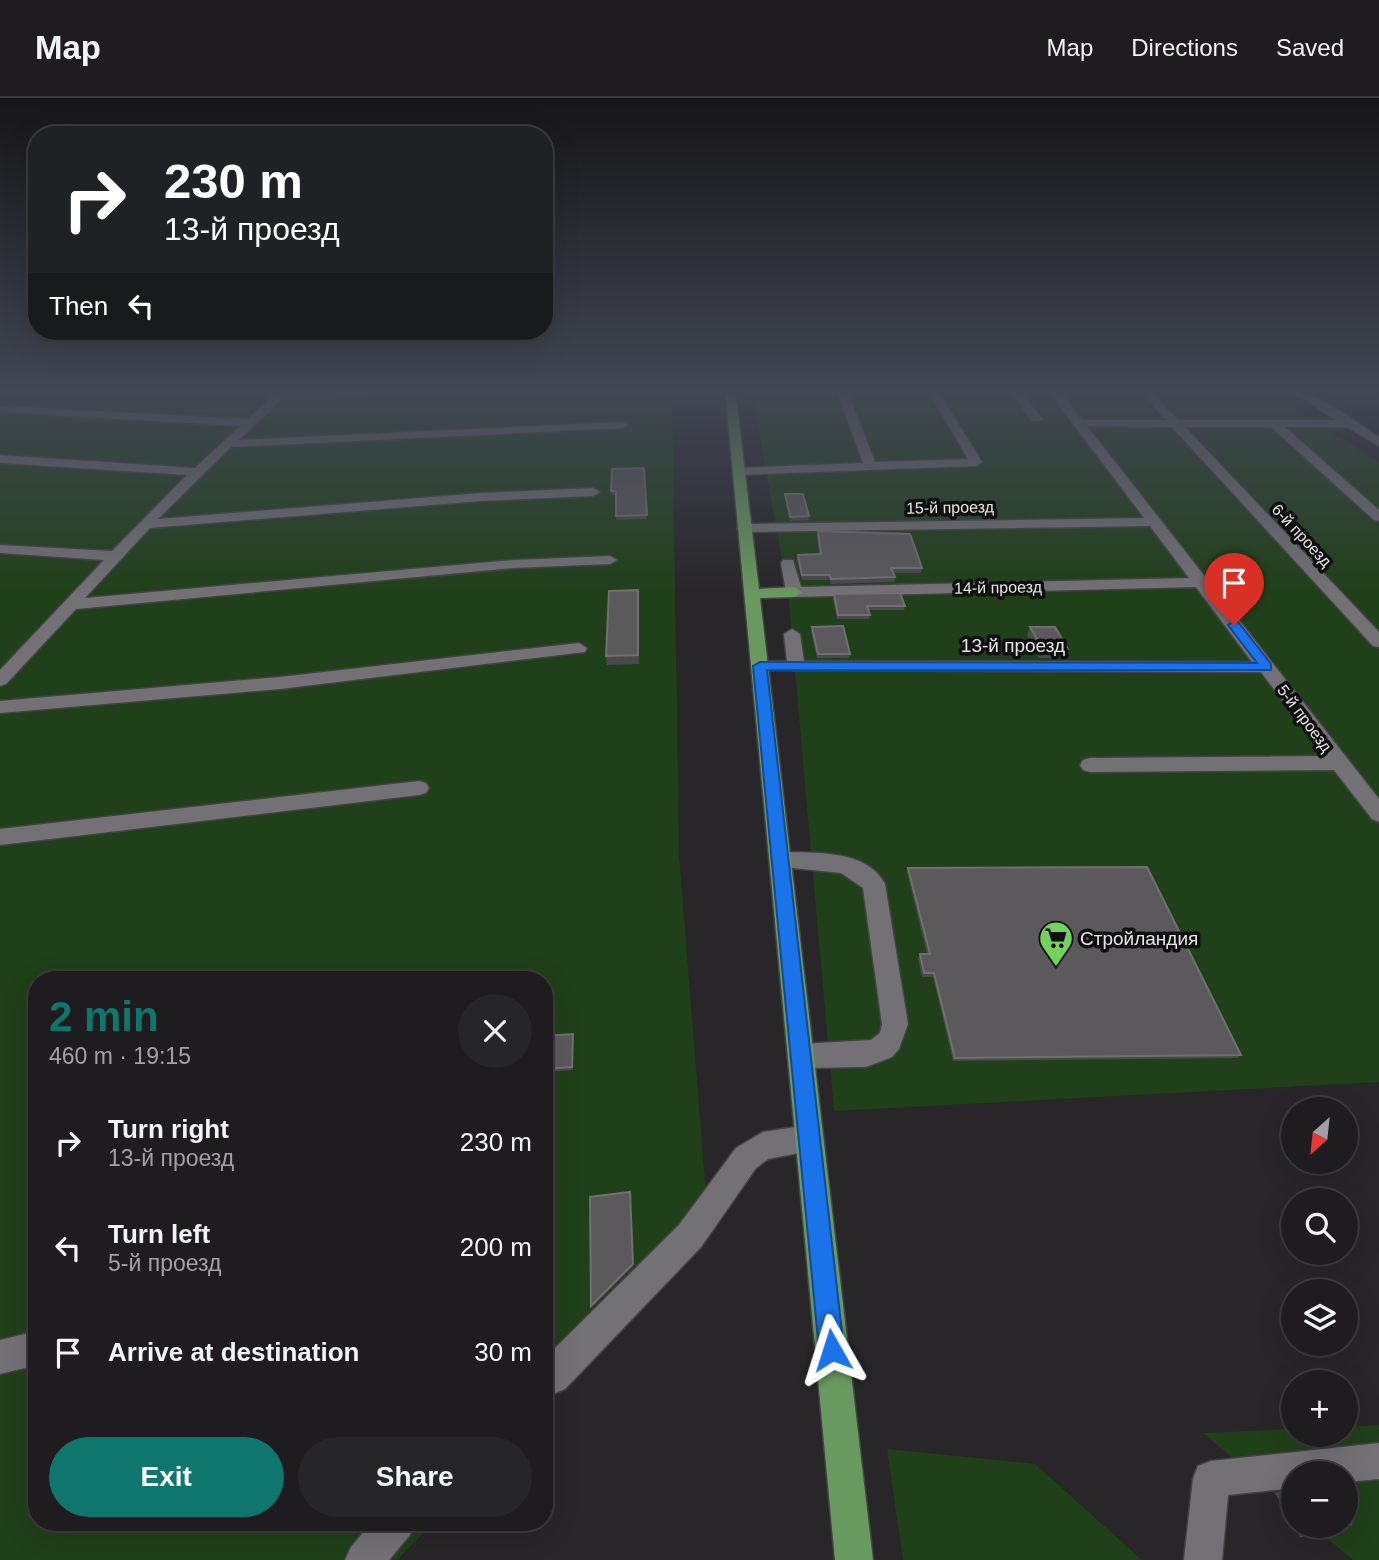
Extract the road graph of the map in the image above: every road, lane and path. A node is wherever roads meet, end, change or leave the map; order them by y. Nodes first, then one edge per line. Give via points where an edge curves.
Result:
1 (212, 457) edge
2 (737, 457) edge
3 (867, 457) edge
4 (973, 457) edge
5 (1106, 457) edge
6 (1207, 457) edge
7 (1312, 457) edge
8 (0, 458) edge
9 (870, 466) junction
10 (197, 472) junction
11 (738, 472) junction
12 (593, 492) dead end
13 (1379, 517) edge
14 (1156, 522) junction
15 (146, 524) junction
16 (744, 528) junction
17 (0, 549) edge
18 (117, 556) junction
19 (610, 560) dead end
20 (788, 563) dead end
21 (1202, 582) junction
22 (801, 591) junction
23 (751, 594) junction
24 (74, 604) junction
25 (812, 611) dead end
26 (792, 634) dead end
27 (1379, 642) edge
28 (579, 648) dead end
29 (0, 656) edge
30 (22, 658) junction
31 (760, 666) junction
32 (796, 666) junction
33 (1266, 667) junction
34 (0, 680) edge
35 (0, 706) edge
36 (1340, 763) junction
37 (1090, 765) dead end
38 (419, 788) dead end
39 (1379, 814) edge
40 (0, 837) edge
41 (781, 860) junction
42 (801, 1056) junction
43 (809, 1139) junction
44 (28, 1350) edge
45 (0, 1357) edge
46 (553, 1377) edge
47 (1379, 1461) edge
48 (389, 1531) edge
49 (364, 1560) edge
50 (854, 1560) edge
51 (1203, 1560) edge

1 - 10 street
2 - 11 main road
3 - 9 street
4 - 9 street via 976,462
5 - 14 street, 5-й проезд
6 - 27 street, 6-й проезд
7 - 13 street
8 - 10 street
9 - 11 street
10 - 15 street
11 - 16 main road
12 - 15 street via 466,496
14 - 16 street, 15-й проезд
14 - 21 street, 5-й проезд
15 - 18 street
16 - 23 main road
17 - 18 street
18 - 24 street
19 - 24 street via 514,564
20 - 22 street
21 - 22 street, 14-й проезд
21 - 33 street, 5-й проезд
22 - 23 main road
22 - 25 street
23 - 31 main road
24 - 30 street
26 - 32 street
28 - 35 street via 266,684
29 - 30 street
30 - 34 street
31 - 32 street, 13-й проезд
31 - 41 main road
32 - 33 street, 13-й проезд
33 - 36 street, 5-й проезд
36 - 37 street
36 - 39 street, 5-й проезд
38 - 40 street
41 - 42 main road
41 - 42 street via 841,863 874,884 895,1024 884,1048 871,1054
42 - 43 main road
43 - 46 street via 764,1146 746,1158 690,1236
43 - 50 main road
44 - 45 street
47 - 51 street via 1211,1479
48 - 49 street

